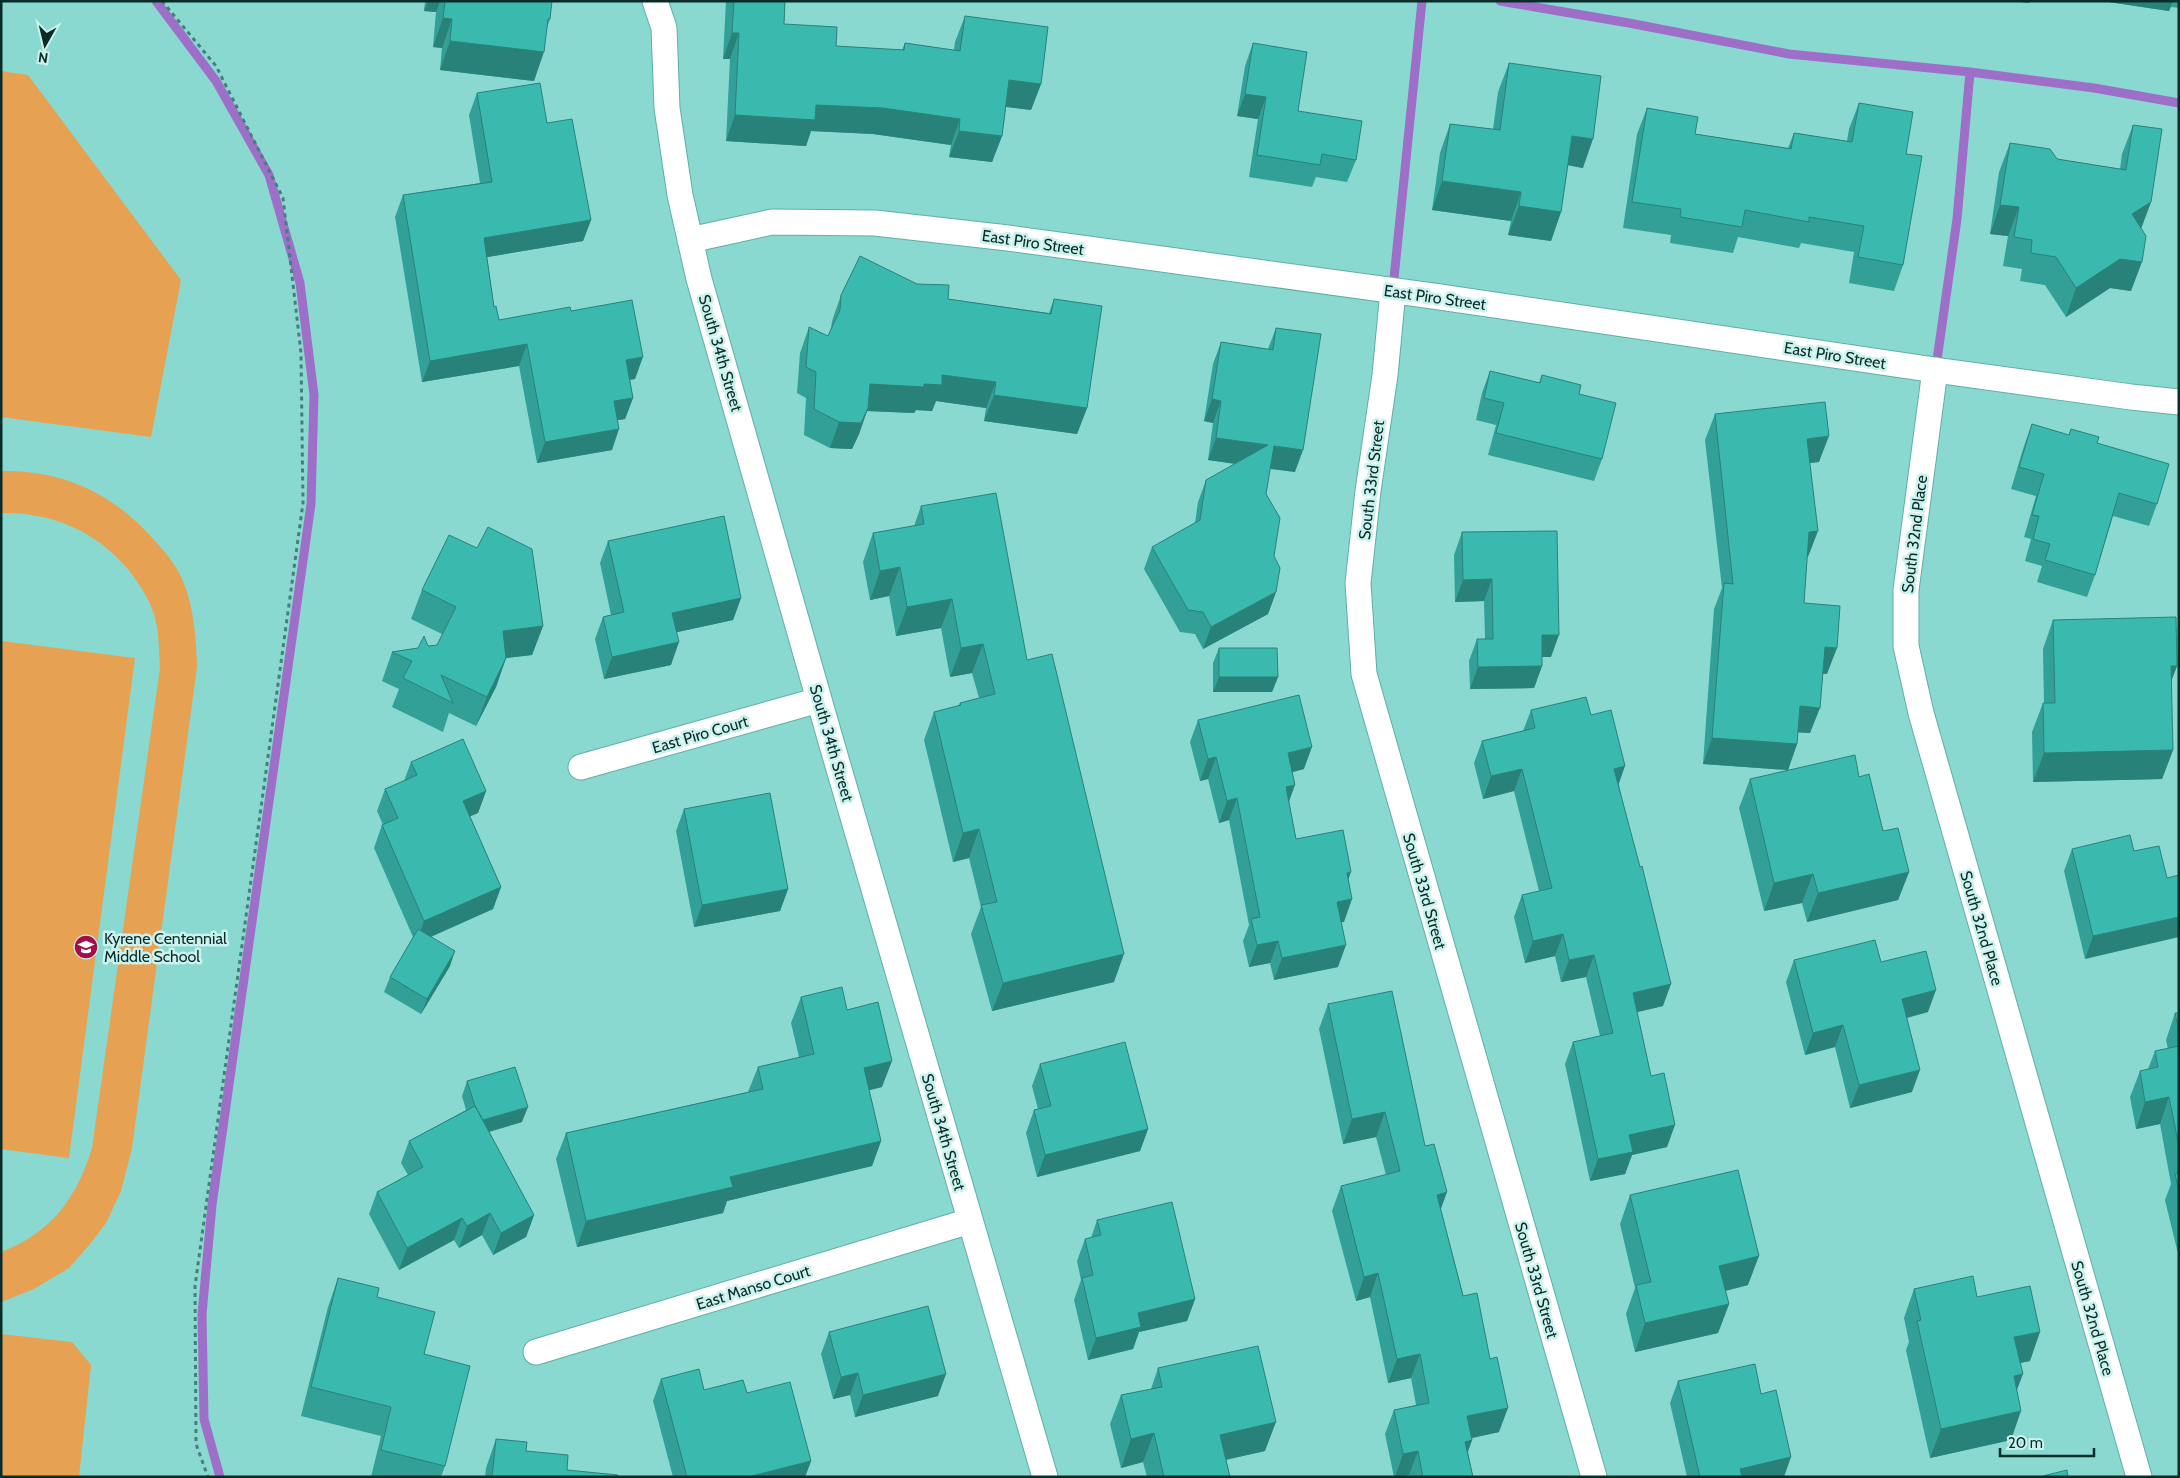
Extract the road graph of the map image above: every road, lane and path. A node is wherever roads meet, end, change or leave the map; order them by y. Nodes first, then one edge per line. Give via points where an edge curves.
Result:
1 (162, 1) edge
2 (654, 1) edge
3 (690, 240) junction
4 (1393, 291) junction
5 (1935, 370) junction
6 (2179, 402) edge
7 (819, 700) junction
8 (581, 767) dead end
9 (970, 1221) junction
10 (536, 1352) dead end
11 (208, 1477) edge
12 (1045, 1477) edge
13 (1594, 1477) edge
14 (2139, 1477) edge

1 - 11 path via 216,66 283,198 302,353 303,503 194,1286 196,1444
2 - 3 street, South 34th Street via 664,28 667,108
3 - 4 street, East Piro Street via 772,222 875,223
3 - 7 street, South 34th Street
4 - 5 street, East Piro Street
4 - 13 street, South 33rd Street via 1358,584 1364,674
5 - 6 street, East Piro Street
5 - 14 street, South 32nd Place via 1906,590 1906,646 1921,714
7 - 8 street, East Piro Court
7 - 9 street, South 34th Street
9 - 10 street, East Manso Court
9 - 12 street, South 34th Street

